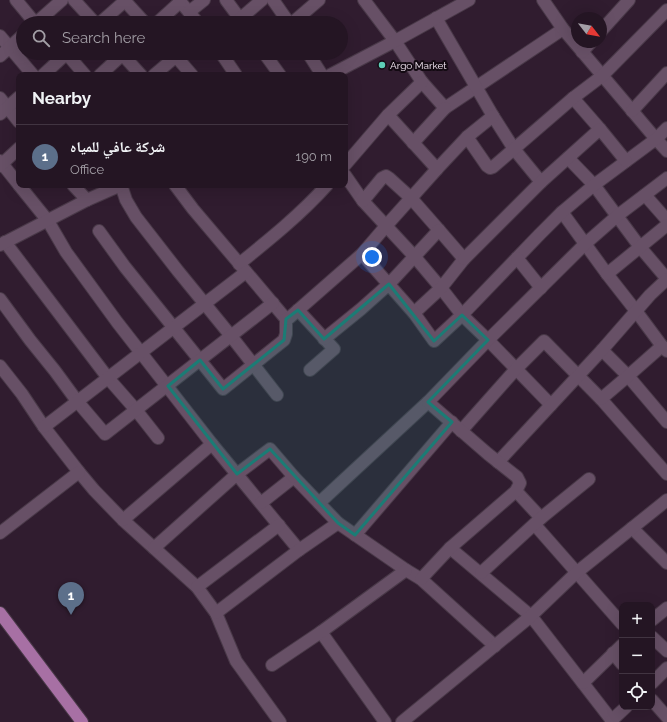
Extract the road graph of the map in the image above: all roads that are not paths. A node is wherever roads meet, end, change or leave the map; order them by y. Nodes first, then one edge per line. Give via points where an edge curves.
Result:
1 (16, 0) edge
2 (62, 0) edge
3 (74, 0) edge
4 (125, 0) edge
5 (204, 0) edge
6 (226, 0) edge
7 (262, 0) edge
8 (273, 0) edge
9 (319, 0) edge
10 (364, 0) edge
11 (469, 0) edge
12 (543, 0) edge
13 (629, 0) edge
14 (180, 1) edge
15 (453, 4) edge
16 (667, 10) edge
17 (189, 12) junction
18 (30, 16) edge
19 (44, 16) edge
20 (89, 16) edge
21 (108, 16) edge
22 (139, 16) edge
23 (164, 16) edge
24 (192, 16) edge
25 (235, 16) edge
26 (245, 16) edge
27 (286, 16) edge
28 (300, 16) edge
29 (436, 18) junction
30 (607, 24) edge
31 (563, 28) junction
32 (0, 36) edge
33 (16, 41) edge
34 (395, 41) junction
35 (10, 46) junction
36 (586, 48) edge
37 (582, 52) junction
38 (16, 54) edge
39 (0, 56) edge
40 (21, 60) edge
41 (59, 60) edge
42 (72, 60) edge
43 (116, 60) edge
44 (129, 60) edge
45 (170, 60) edge
46 (181, 60) edge
47 (226, 60) edge
48 (269, 60) edge
49 (312, 60) edge
50 (31, 72) edge
51 (46, 72) edge
52 (82, 72) edge
53 (103, 72) edge
54 (139, 72) edge
55 (157, 72) edge
56 (190, 72) edge
57 (234, 72) edge
58 (278, 72) edge
59 (320, 72) edge
60 (336, 72) edge
61 (667, 73) edge
62 (602, 76) junction
63 (422, 82) junction
64 (476, 87) junction
65 (573, 98) junction
66 (16, 99) edge
67 (2, 107) edge
68 (445, 108) junction
69 (632, 111) junction
70 (388, 115) junction
71 (493, 116) junction
72 (16, 119) edge
73 (667, 128) edge
74 (600, 129) junction
75 (467, 137) junction
76 (656, 139) junction
77 (413, 143) junction
78 (514, 149) junction
79 (16, 151) edge
80 (667, 151) edge
81 (568, 158) junction
82 (626, 161) junction
83 (348, 162) edge
84 (1, 164) edge
85 (437, 169) junction
86 (667, 178) edge
87 (348, 179) edge
88 (16, 182) edge
89 (541, 182) junction
90 (594, 185) junction
91 (21, 188) edge
92 (77, 188) edge
93 (114, 188) edge
94 (122, 188) edge
95 (177, 188) edge
96 (324, 188) edge
97 (645, 195) junction
98 (411, 198) junction
99 (87, 200) junction
100 (364, 200) junction
101 (562, 212) junction
102 (617, 216) junction
103 (667, 220) edge
104 (48, 221) junction
105 (386, 226) junction
106 (667, 226) edge
107 (439, 230) junction
108 (99, 231) dead end
109 (3, 244) edge
110 (584, 244) junction
111 (640, 248) junction
112 (362, 254) junction
113 (414, 256) junction
114 (516, 258) junction
115 (464, 259) junction
116 (243, 268) junction
117 (607, 274) junction
118 (667, 279) edge
119 (389, 284) junction
120 (441, 288) junction
121 (541, 288) junction
122 (0, 299) edge
123 (272, 303) junction
124 (204, 304) junction
125 (298, 310) junction
126 (636, 311) junction
127 (414, 313) junction
128 (462, 315) junction
129 (286, 319) junction
130 (174, 328) junction
131 (231, 336) junction
132 (324, 339) junction
133 (488, 340) junction
134 (664, 348) edge
135 (602, 350) junction
136 (141, 352) junction
137 (200, 360) junction
138 (253, 365) junction
139 (0, 366) edge
140 (516, 369) junction
141 (310, 370) dead end
142 (578, 376) junction
143 (628, 376) junction
144 (108, 378) junction
145 (168, 386) junction
146 (277, 395) dead end
147 (601, 399) junction
148 (77, 401) junction
149 (428, 402) junction
150 (551, 405) junction
151 (136, 410) junction
152 (452, 422) junction
153 (667, 422) edge
154 (44, 427) junction
155 (461, 431) junction
156 (158, 438) dead end
157 (212, 444) junction
158 (498, 462) junction
159 (79, 472) junction
160 (237, 474) junction
161 (667, 474) edge
162 (294, 477) junction
163 (589, 479) dead end
164 (516, 491) junction
165 (261, 503) junction
166 (319, 503) junction
167 (665, 505) edge
168 (123, 520) junction
169 (538, 521) junction
170 (338, 522) junction
171 (278, 525) junction
172 (632, 528) junction
173 (0, 533) edge
174 (355, 535) junction
175 (154, 548) junction
176 (450, 548) junction
177 (299, 550) junction
178 (667, 563) edge
179 (406, 570) junction
180 (481, 573) junction
181 (576, 573) junction
182 (421, 579) junction
183 (197, 587) junction
184 (667, 608) edge
185 (0, 613) edge
186 (216, 613) junction
187 (531, 616) junction
188 (655, 618) edge
189 (619, 621) edge
190 (321, 632) junction
191 (653, 638) edge
192 (495, 646) junction
193 (619, 648) edge
194 (667, 651) edge
195 (613, 653) junction
196 (619, 660) edge
197 (272, 665) dead end
198 (667, 668) edge
199 (655, 680) edge
200 (583, 683) junction
201 (655, 703) edge
202 (623, 710) edge
203 (667, 717) edge
204 (612, 721) edge
205 (82, 722) edge
206 (280, 722) edge
207 (385, 722) edge
208 (402, 722) edge

1 - 18 street
2 - 19 street
3 - 20 street
4 - 21 street
4 - 22 street
5 - 17 street
6 - 25 street
7 - 26 street
8 - 27 street
9 - 28 street
10 - 34 street
11 - 15 street
12 - 31 street
13 - 30 street
14 - 17 street
14 - 23 street
15 - 29 street
16 - 62 street
17 - 24 street
29 - 34 street
29 - 64 street
31 - 37 street
31 - 64 street
32 - 35 street
33 - 35 street
34 - 60 street
34 - 63 street
35 - 38 street
35 - 39 street
36 - 37 street
37 - 62 street
40 - 50 street
41 - 51 street
42 - 52 street
43 - 53 street
44 - 54 street
45 - 55 street
46 - 56 street
47 - 57 street
48 - 58 street
49 - 59 street
61 - 69 street
62 - 65 street
62 - 69 street
63 - 68 street
63 - 70 street
64 - 68 street
64 - 71 street
65 - 74 street
65 - 78 street
66 - 67 street
67 - 72 street
68 - 77 street
69 - 76 street
70 - 77 street
70 - 83 street
71 - 75 street
71 - 78 street
73 - 76 street
74 - 81 street
74 - 82 street
75 - 78 street via 490,168
75 - 85 street
76 - 80 street
76 - 82 street
77 - 85 street
78 - 89 street
79 - 84 street
81 - 89 street
81 - 90 street
82 - 90 street
84 - 88 street
85 - 98 street
86 - 97 street
87 - 100 street
89 - 115 street
90 - 101 street
90 - 102 street
91 - 104 street
92 - 99 street
93 - 99 street
94 - 124 street via 136,217
95 - 116 street
96 - 116 street
97 - 102 street
97 - 103 street
98 - 100 street via 386,176
98 - 105 street
98 - 107 street
99 - 104 street
100 - 105 street
101 - 110 street
101 - 114 street
102 - 110 street
102 - 111 street
104 - 109 street
104 - 136 street via 66,252
105 - 112 street
105 - 113 street
106 - 111 street
107 - 113 street
107 - 115 street
108 - 130 street
109 - 144 street
110 - 117 street
110 - 121 street
111 - 117 street
111 - 118 street
112 - 119 street
112 - 125 street
113 - 119 street
113 - 120 street
114 - 121 street
114 - 128 street
115 - 120 street
116 - 123 street
116 - 124 street
117 - 126 street
118 - 126 street
119 - 127 street
119 - 132 street
120 - 127 street
120 - 128 street
121 - 133 street
122 - 148 street
123 - 129 street
123 - 131 street
124 - 130 street
124 - 131 street
125 - 129 street
125 - 132 street
126 - 134 street
126 - 135 street
127 - 128 street via 434,341
128 - 133 street
129 - 138 street via 284,340
130 - 136 street
130 - 137 street
131 - 137 street
131 - 138 street
132 - 141 street via 334,349
133 - 140 street
133 - 149 street
134 - 143 street
135 - 142 street
135 - 143 street
136 - 144 street
136 - 145 street
137 - 138 street via 223,389
137 - 145 street
138 - 146 street
139 - 154 street
140 - 142 street via 544,341
140 - 150 street
140 - 155 street
142 - 147 street
142 - 150 street
143 - 147 street
143 - 153 street
144 - 148 street
144 - 151 street
145 - 151 street
145 - 157 street
147 - 161 street
148 - 151 street via 105,434
148 - 154 street
149 - 152 street
149 - 166 street
150 - 158 street
151 - 156 street
152 - 155 street
152 - 174 street
154 - 159 street
155 - 158 street
157 - 160 street
157 - 168 street
158 - 164 street via 520,482
159 - 168 street
159 - 173 street
160 - 162 street via 270,449
160 - 165 street
160 - 175 street
162 - 165 street
162 - 166 street
163 - 169 street
164 - 169 street
164 - 176 street
165 - 171 street
166 - 170 street
167 - 172 street
168 - 175 street
169 - 180 street
169 - 181 street
170 - 174 street
170 - 177 street
171 - 177 street
171 - 183 street
172 - 178 street
172 - 181 street
174 - 179 street
175 - 183 street
176 - 180 street
176 - 182 street
177 - 186 street
179 - 182 street
179 - 190 street
180 - 187 street
181 - 187 street
181 - 189 street
182 - 192 street
183 - 186 street
184 - 188 street
185 - 205 main road
186 - 206 street via 236,660
187 - 192 street
187 - 200 street
190 - 197 street
190 - 207 street
191 - 194 street
192 - 208 street
193 - 195 street
195 - 196 street
195 - 200 street
198 - 199 street
200 - 204 street
201 - 203 street
202 - 204 street

